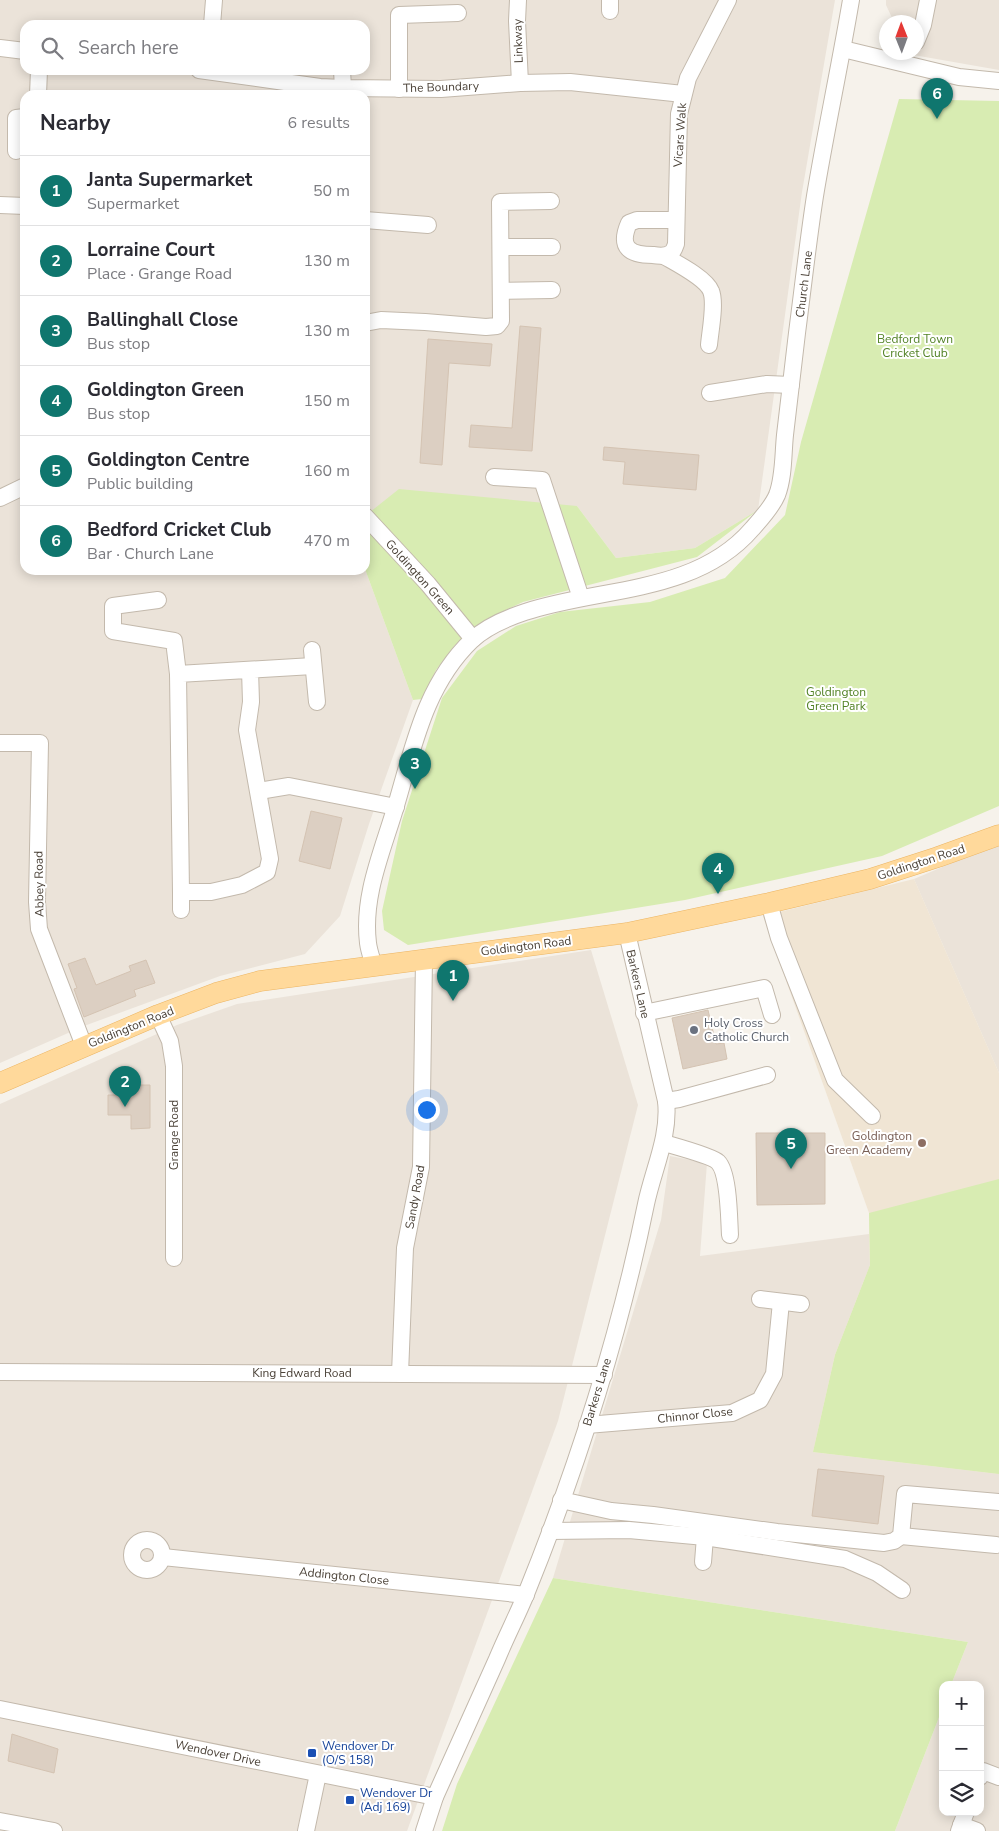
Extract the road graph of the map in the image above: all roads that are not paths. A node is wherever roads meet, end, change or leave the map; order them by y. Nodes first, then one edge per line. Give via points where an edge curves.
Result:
1 (214, 0) edge
2 (518, 0) edge
3 (728, 0) edge
4 (851, 0) edge
5 (928, 0) edge
6 (458, 13) dead end
7 (212, 20) edge
8 (924, 24) edge
9 (0, 48) edge
10 (843, 49) junction
11 (20, 51) edge
12 (879, 54) edge
13 (915, 60) edge
14 (39, 75) edge
15 (228, 75) edge
16 (342, 75) edge
17 (999, 81) edge
18 (520, 83) junction
19 (343, 88) junction
20 (288, 89) edge
21 (399, 89) junction
22 (38, 90) edge
23 (683, 94) junction
24 (20, 118) edge
25 (16, 151) dead end
26 (551, 201) dead end
27 (0, 205) edge
28 (20, 206) edge
29 (370, 220) edge
30 (676, 220) junction
31 (428, 225) dead end
32 (500, 247) junction
33 (552, 247) dead end
34 (664, 256) junction
35 (552, 290) dead end
36 (501, 292) junction
37 (370, 321) edge
38 (709, 345) dead end
39 (791, 385) junction
40 (710, 393) dead end
41 (494, 477) dead end
42 (20, 488) edge
43 (0, 498) edge
44 (370, 521) edge
45 (581, 598) junction
46 (158, 600) dead end
47 (474, 638) junction
48 (250, 670) junction
49 (178, 674) junction
50 (317, 702) dead end
51 (0, 743) edge
52 (259, 790) junction
53 (396, 807) junction
54 (999, 835) edge
55 (181, 892) junction
56 (769, 903) junction
57 (181, 910) dead end
58 (626, 933) junction
59 (424, 960) junction
60 (374, 966) junction
61 (644, 1013) junction
62 (158, 1015) junction
63 (772, 1016) dead end
64 (84, 1046) junction
65 (767, 1075) dead end
66 (0, 1082) edge
67 (666, 1101) junction
68 (872, 1116) dead end
69 (664, 1143) junction
70 (730, 1235) dead end
71 (174, 1258) dead end
72 (760, 1299) dead end
73 (781, 1302) junction
74 (801, 1304) dead end
75 (0, 1372) edge
76 (400, 1374) junction
77 (604, 1375) junction
78 (587, 1426) junction
79 (561, 1500) junction
80 (999, 1502) edge
81 (550, 1531) junction
82 (901, 1536) junction
83 (705, 1537) junction
84 (996, 1545) dead end
85 (163, 1557) dead end
86 (704, 1562) dead end
87 (902, 1590) dead end
88 (526, 1595) junction
89 (0, 1709) edge
90 (984, 1771) edge
91 (318, 1774) junction
92 (999, 1777) edge
93 (435, 1797) junction
94 (0, 1821) edge
95 (54, 1831) edge
96 (306, 1831) edge
97 (424, 1831) edge

1 - 7 street
2 - 18 street, Linkway
3 - 23 street, Vicars Walk
4 - 10 street, Church Lane
5 - 8 street
6 - 21 street via 399,15
9 - 11 street
10 - 12 street
10 - 39 street, Church Lane via 815,197
13 - 17 street via 960,77
14 - 22 street
15 - 20 street, The Boundary
16 - 19 street
18 - 21 street, The Boundary
18 - 23 street, The Boundary via 570,82
19 - 20 street, The Boundary
19 - 21 street, The Boundary
23 - 30 street, Vicars Walk via 679,114
24 - 25 street via 16,118
26 - 32 street via 500,202
27 - 28 street
29 - 31 street
30 - 34 street, Vicars Walk via 676,244 672,252
30 - 34 street via 637,220 629,223 626,231 626,244 631,252
32 - 33 street
32 - 36 street
34 - 38 street via 703,280 711,290
35 - 36 street
36 - 37 street via 501,321 496,326
39 - 40 street via 767,384
39 - 45 street, Church Lane via 777,495 741,542 707,565 667,580
41 - 45 street via 542,480
42 - 43 street
44 - 47 street, Goldington Green
45 - 47 street via 507,618
46 - 49 street via 113,606 113,631 174,641
47 - 53 street via 451,664 431,695
48 - 49 street
48 - 50 street via 313,658
48 - 52 street via 251,702 247,730
49 - 55 street
51 - 64 street, Abbey Road via 40,743 37,902 40,929
52 - 53 street via 289,786
52 - 55 street via 270,859 266,872 242,885 212,892
53 - 60 street via 376,868 369,904 368,942
54 - 56 main road, Goldington Road via 870,878
55 - 57 street
56 - 58 main road, Goldington Road
56 - 68 street via 779,938 835,1080
58 - 59 main road, Goldington Road
58 - 61 street, Barkers Lane
59 - 60 main road, Goldington Road
59 - 76 street, Sandy Road via 421,1167 405,1248
60 - 62 main road, Goldington Road via 260,982 216,993
61 - 63 street via 764,988
61 - 67 street, Barkers Lane
62 - 64 main road, Goldington Road
62 - 71 street, Grange Road via 170,1041 174,1066
64 - 66 main road, Goldington Road
65 - 67 street
67 - 69 street, Barkers Lane
69 - 70 street via 718,1162 724,1173
69 - 77 street, Barkers Lane via 651,1180
72 - 73 street
73 - 74 street
73 - 78 street, Chinnor Close via 774,1374 760,1400 732,1413
75 - 76 street, King Edward Road
76 - 77 street, King Edward Road
77 - 78 street, Barkers Lane
78 - 79 street, Barkers Lane
79 - 81 street, Barkers Lane
79 - 82 street via 610,1511 777,1532 884,1542
80 - 82 street via 905,1494
81 - 83 street via 629,1530
81 - 88 street, Barkers Lane
82 - 84 street
83 - 86 street
83 - 87 street via 845,1559 877,1573
85 - 88 street, Addington Close
88 - 93 street, Barkers Lane
89 - 91 street, Wendover Drive
90 - 92 street
91 - 93 street, Wendover Drive
91 - 96 street
93 - 97 street, Barkers Lane
94 - 95 street

